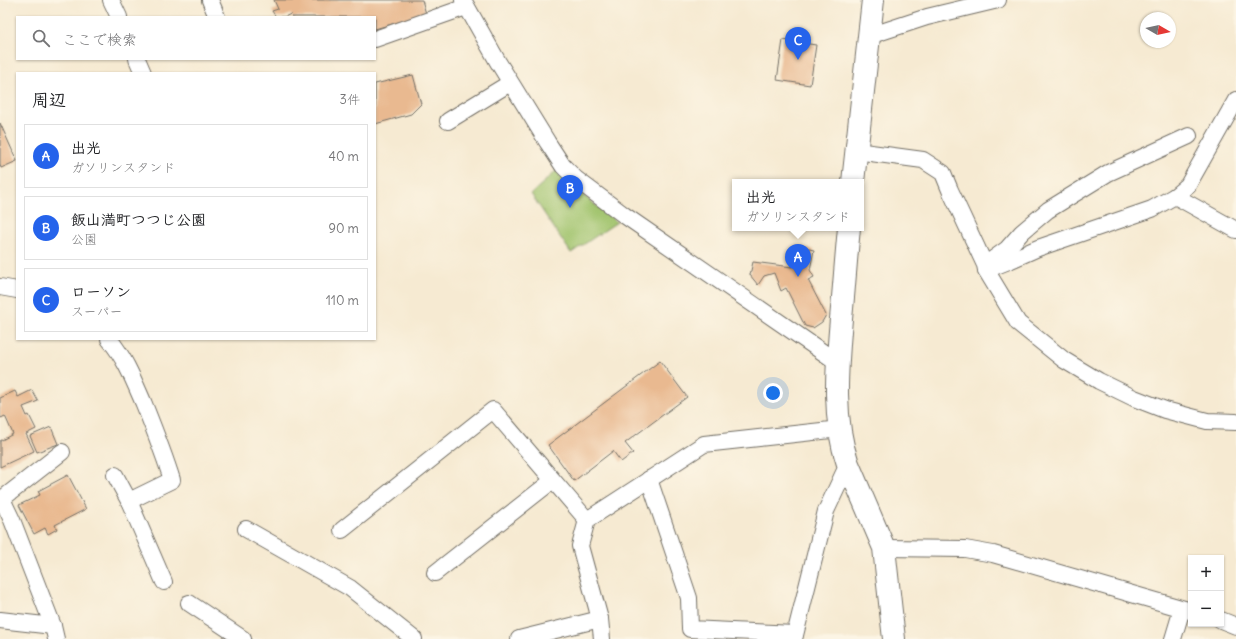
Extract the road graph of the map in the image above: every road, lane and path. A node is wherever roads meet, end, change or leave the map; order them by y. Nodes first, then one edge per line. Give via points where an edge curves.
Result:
1 (111, 0) edge
2 (210, 0) edge
3 (873, 0) edge
4 (998, 0) edge
5 (464, 3) edge
6 (119, 16) edge
7 (217, 16) edge
8 (869, 36) junction
9 (376, 39) edge
10 (137, 60) edge
11 (143, 72) edge
12 (510, 83) junction
13 (1236, 100) edge
14 (448, 121) dead end
15 (1189, 136) dead end
16 (856, 151) junction
17 (853, 179) edge
18 (1175, 196) junction
19 (1236, 230) edge
20 (849, 231) edge
21 (985, 267) junction
22 (0, 287) edge
23 (16, 290) edge
24 (110, 340) edge
25 (837, 362) junction
26 (1236, 422) edge
27 (840, 429) junction
28 (62, 452) dead end
29 (848, 464) junction
30 (115, 475) dead end
31 (649, 479) junction
32 (552, 481) junction
33 (129, 501) junction
34 (6, 520) edge
35 (587, 520) junction
36 (246, 529) dead end
37 (342, 530) dead end
38 (884, 548) junction
39 (434, 573) dead end
40 (164, 582) dead end
41 (189, 603) dead end
42 (1186, 610) edge
43 (600, 619) junction
44 (0, 620) edge
45 (1224, 621) edge
46 (1236, 626) edge
47 (54, 633) edge
48 (794, 637) edge
49 (243, 639) edge
50 (414, 639) edge
51 (519, 639) edge
52 (602, 639) edge
53 (894, 639) edge
54 (1173, 639) edge

1 - 6 street
2 - 7 street
3 - 8 street
4 - 8 street via 927,17
5 - 9 street
5 - 12 street
8 - 16 street
10 - 11 street
12 - 14 street
12 - 25 street via 563,166 576,179
13 - 18 street via 1188,185
15 - 21 street via 1108,173 1048,210
16 - 17 street
16 - 21 street via 923,160 943,173
18 - 19 street
18 - 21 street via 1152,209
20 - 25 street
21 - 26 street via 1018,323 1064,360 1099,381 1165,410 1207,422
22 - 23 street
24 - 33 street via 131,373 160,443 172,480
25 - 27 street via 837,407
27 - 29 street
27 - 31 street via 704,444
28 - 34 street via 2,499
29 - 38 street
29 - 48 street via 826,511
30 - 33 street
31 - 35 street
31 - 48 street via 689,598 690,629
32 - 35 street
32 - 37 street via 492,410
32 - 39 street
33 - 40 street
34 - 47 street
35 - 43 street via 580,546
36 - 50 street via 350,588
38 - 42 street via 965,549 993,554
38 - 53 street
41 - 49 street
42 - 54 street
43 - 51 street
43 - 52 street
44 - 47 street
45 - 46 street

